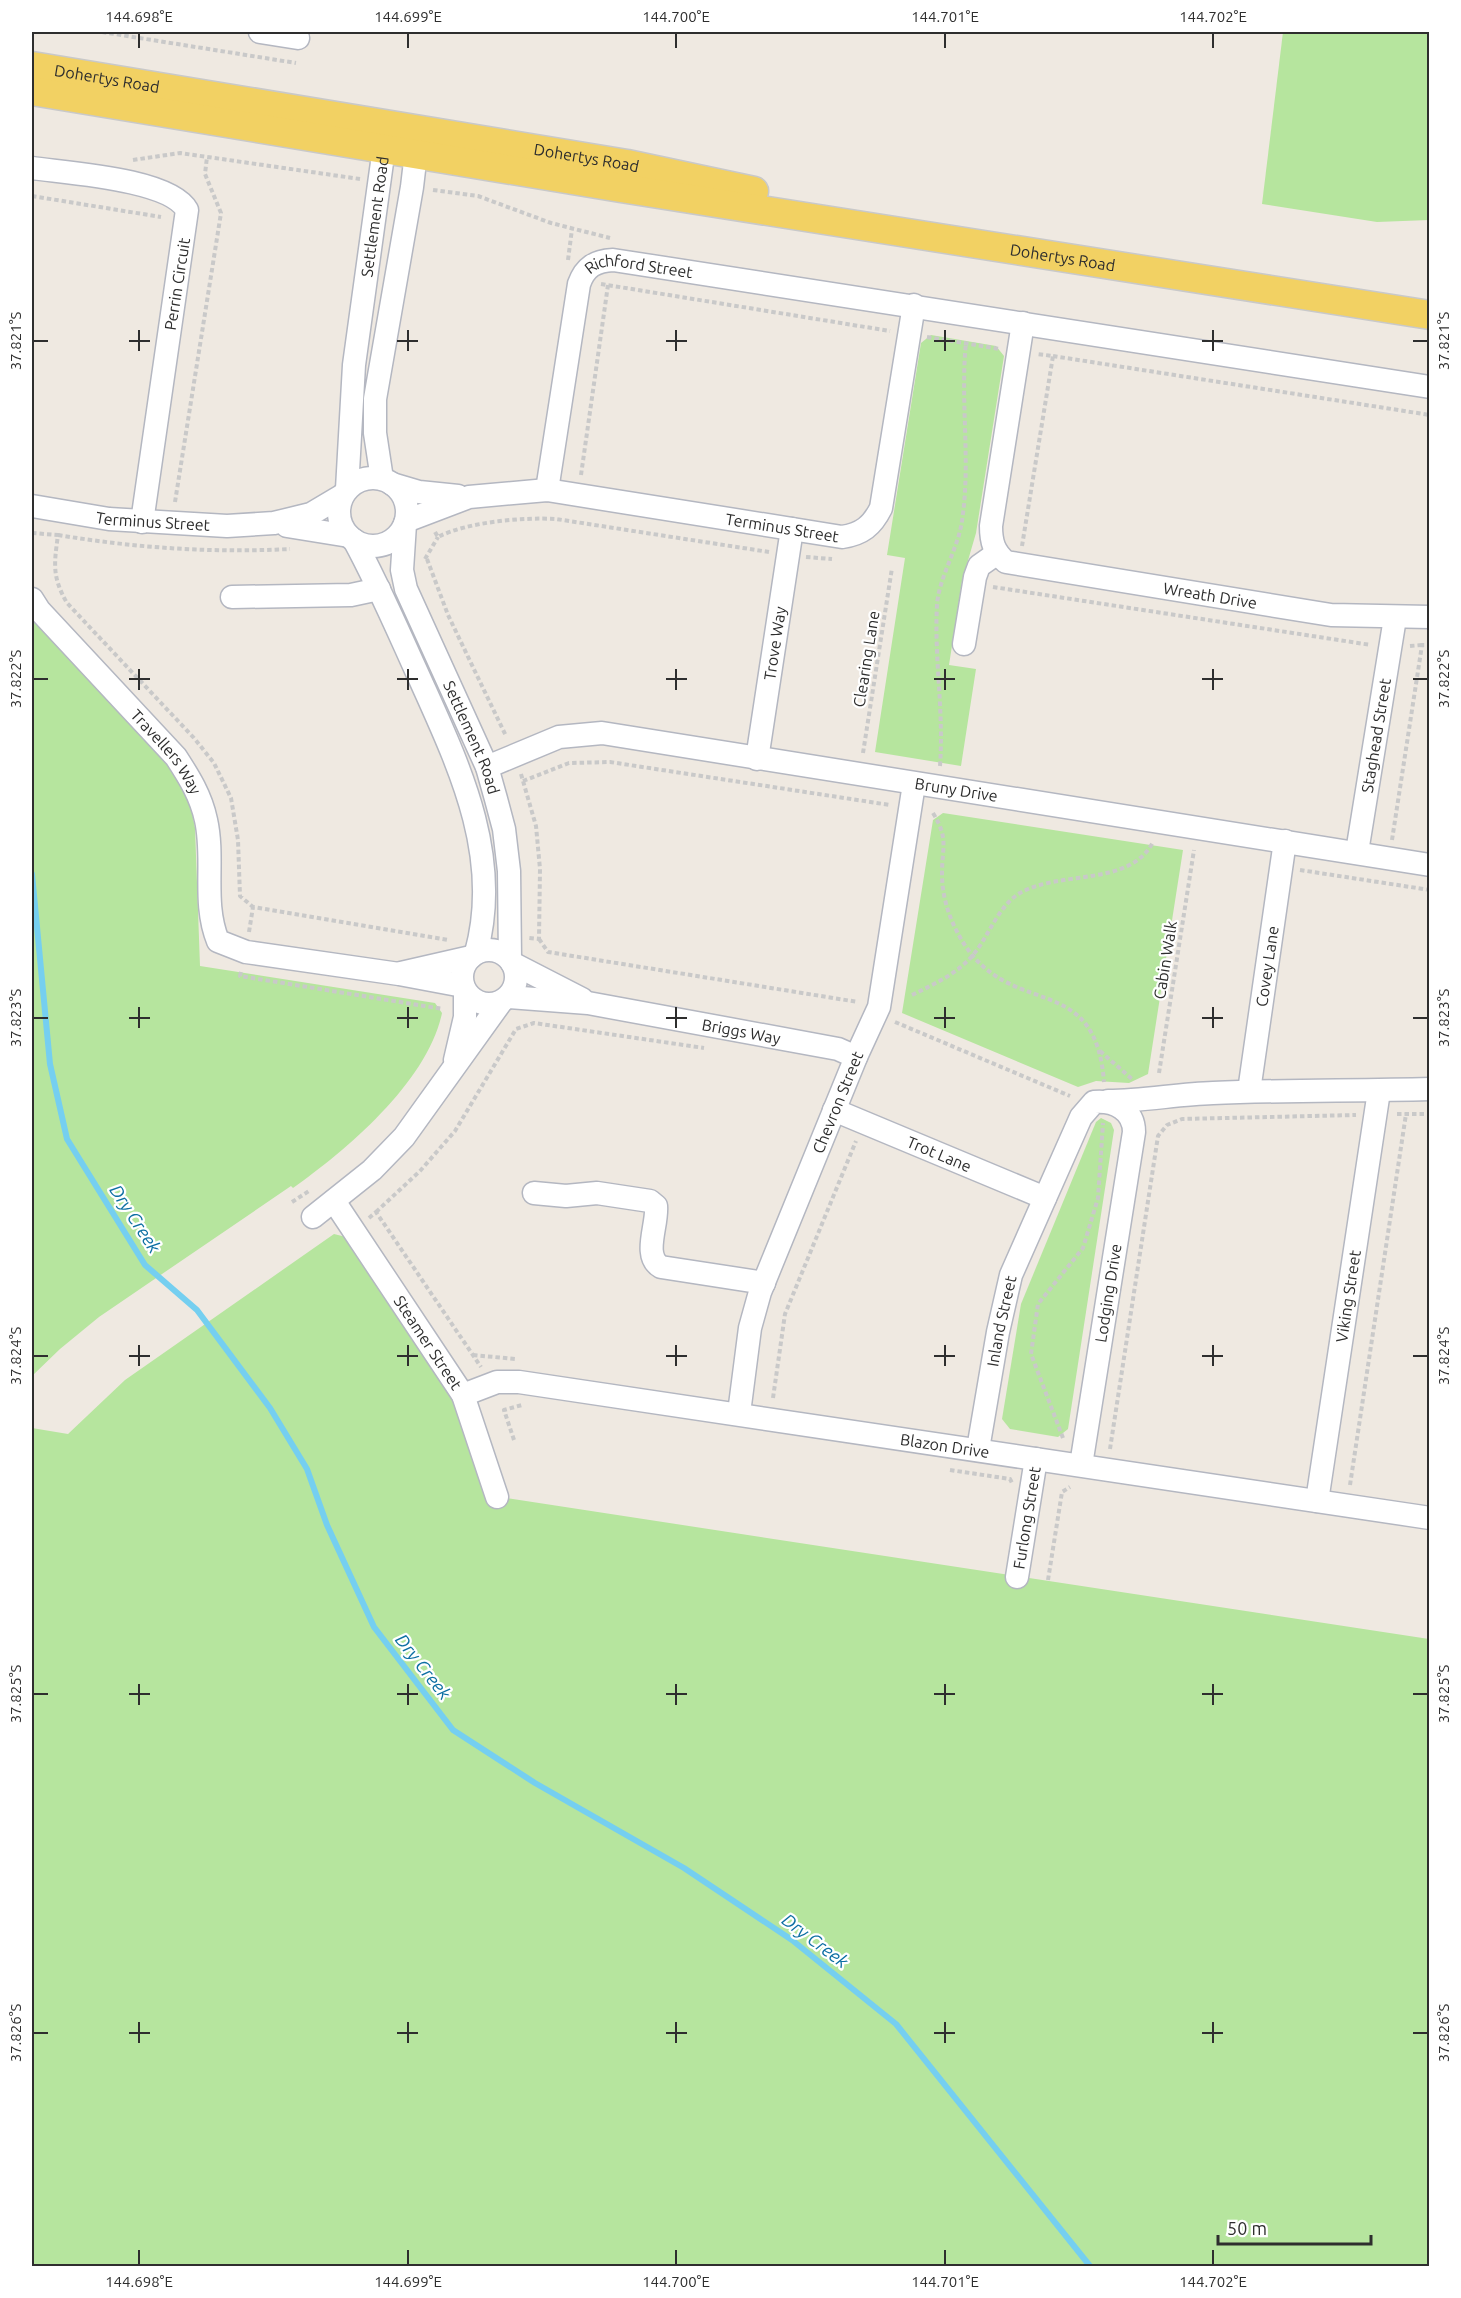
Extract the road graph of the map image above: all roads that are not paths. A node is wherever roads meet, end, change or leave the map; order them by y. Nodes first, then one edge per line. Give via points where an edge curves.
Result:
1 (260, 32) edge
2 (298, 38) dead end
3 (32, 66) edge
4 (32, 91) edge
5 (401, 143) junction
6 (32, 168) edge
7 (915, 305) junction
8 (1430, 315) edge
9 (1023, 323) junction
10 (1430, 387) edge
11 (387, 482) junction
12 (548, 483) junction
13 (345, 492) junction
14 (469, 497) junction
15 (32, 506) edge
16 (412, 519) junction
17 (142, 522) junction
18 (274, 523) junction
19 (792, 529) junction
20 (352, 538) junction
21 (996, 554) junction
22 (379, 589) junction
23 (232, 597) dead end
24 (32, 599) edge
25 (1430, 617) edge
26 (1395, 618) junction
27 (964, 644) dead end
28 (757, 759) junction
29 (487, 767) junction
30 (914, 784) junction
31 (1283, 852) junction
32 (1357, 852) junction
33 (1430, 865) edge
34 (473, 955) junction
35 (511, 961) junction
36 (399, 974) junction
37 (464, 989) junction
38 (505, 999) junction
39 (588, 1003) junction
40 (856, 1057) junction
41 (454, 1064) junction
42 (1430, 1089) edge
43 (1250, 1091) junction
44 (1379, 1091) junction
45 (1171, 1094) junction
46 (1117, 1108) junction
47 (834, 1110) junction
48 (534, 1193) dead end
49 (1045, 1198) junction
50 (334, 1201) junction
51 (313, 1217) dead end
52 (764, 1283) junction
53 (463, 1395) junction
54 (739, 1413) junction
55 (978, 1449) junction
56 (1036, 1459) junction
57 (1071, 1463) junction
58 (497, 1497) dead end
59 (1317, 1501) junction
60 (1430, 1518) edge
61 (1017, 1577) dead end

1 - 2 street
3 - 5 main road, Dohertys Road
4 - 5 main road, Dohertys Road
5 - 8 main road, Dohertys Road via 627,164 1137,270
5 - 11 street, Settlement Road via 412,187 375,399 375,433
5 - 13 street, Settlement Road via 379,182 354,364
6 - 17 street, Perrin Circuit via 152,186 175,196 187,210
7 - 9 street
7 - 12 street, Richford Street via 599,261 590,266 580,281
7 - 19 street, Terminus Street via 882,508 875,521 866,529 842,537
9 - 10 street
9 - 21 street via 991,526
11 - 13 street via 363,479
11 - 14 street, Terminus Street via 419,492
11 - 16 street via 405,500
12 - 14 street, Terminus Street
12 - 19 street, Terminus Street
13 - 18 street, Terminus Street via 311,514
13 - 20 street via 339,517
14 - 16 street, Terminus Street
15 - 17 street, Terminus Street
16 - 20 street via 383,544 363,544
16 - 29 street, Settlement Road via 402,570 406,589
17 - 18 street, Terminus Street via 189,526
18 - 20 street, Terminus Street
19 - 28 street, Trove Way
20 - 22 street, Settlement Road
21 - 26 street, Wreath Drive via 1019,566 1331,615
21 - 27 street via 980,566
22 - 23 street via 351,595
22 - 34 street, Settlement Road via 463,777 474,812 484,873 481,935
24 - 36 street, Travellers Way via 176,757 192,781 206,821 210,918 218,941 246,952
25 - 26 street, Wreath Drive
26 - 32 street, Staghead Street
28 - 29 street, Bruny Drive via 602,733 559,737
28 - 30 street, Bruny Drive
29 - 35 street, Settlement Road via 504,829
30 - 31 street, Bruny Drive via 1157,821
30 - 40 street, Chevron Street via 879,1007
31 - 32 street, Bruny Drive
31 - 43 street, Covey Lane
32 - 33 street, Bruny Drive
34 - 35 street via 494,950
34 - 36 street
34 - 37 street via 462,970
35 - 38 street via 516,981
35 - 39 street, Briggs Way
36 - 37 street
37 - 38 street via 477,1002 493,1004
37 - 41 street via 465,1017
38 - 39 street, Briggs Way
38 - 41 street
39 - 40 street, Briggs Way via 838,1049
40 - 47 street, Chevron Street
41 - 50 street via 404,1137
42 - 44 street
43 - 44 street
43 - 45 street
44 - 59 street, Viking Street
45 - 46 street
45 - 46 street via 1152,1104
46 - 49 street, Inland Street via 1094,1102 1081,1117
46 - 57 street, Lodging Drive
47 - 49 street, Trot Lane
47 - 52 street, Chevron Street
48 - 52 street via 597,1193 650,1201 657,1214 651,1256 654,1263
49 - 55 street, Inland Street via 1009,1286
50 - 51 street
50 - 53 street, Steamer Street
52 - 54 street, Chevron Street via 750,1328
53 - 54 street, Blazon Drive via 491,1384 519,1382
53 - 58 street, Steamer Street
54 - 55 street, Blazon Drive
55 - 56 street, Blazon Drive
56 - 57 street, Blazon Drive
56 - 61 street, Furlong Street
57 - 59 street, Blazon Drive
59 - 60 street, Blazon Drive

